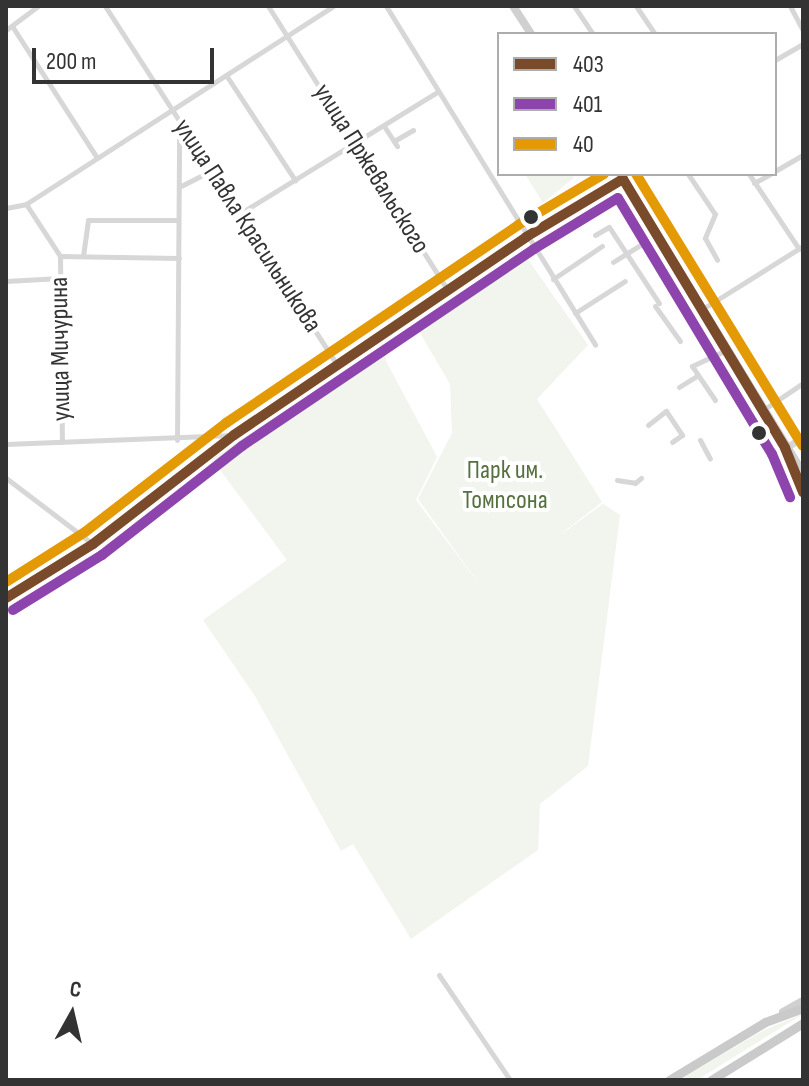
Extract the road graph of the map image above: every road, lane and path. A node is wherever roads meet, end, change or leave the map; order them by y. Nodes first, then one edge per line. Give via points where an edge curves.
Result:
1 (105, 6) edge
2 (268, 6) edge
3 (333, 6) edge
4 (386, 6) edge
5 (513, 6) edge
6 (574, 6) edge
7 (636, 6) edge
8 (790, 6) edge
9 (36, 7) edge
10 (9, 28) edge
11 (803, 30) edge
12 (530, 32) edge
13 (592, 32) edge
14 (654, 32) edge
15 (287, 34) junction
16 (802, 47) edge
17 (777, 59) edge
18 (226, 75) junction
19 (436, 93) junction
20 (172, 110) junction
21 (178, 118) junction
22 (384, 126) junction
23 (413, 130) dead end
24 (354, 144) junction
25 (803, 155) edge
26 (97, 158) junction
27 (211, 171) junction
28 (777, 171) edge
29 (621, 176) edge
30 (689, 176) edge
31 (750, 176) edge
32 (767, 176) edge
33 (295, 180) junction
34 (754, 183) junction
35 (178, 188) junction
36 (26, 204) junction
37 (6, 208) edge
38 (239, 214) junction
39 (178, 220) junction
40 (595, 235) dead end
41 (526, 237) junction
42 (645, 242) dead end
43 (602, 246) dead end
44 (801, 248) edge
45 (627, 253) junction
46 (60, 256) junction
47 (83, 256) junction
48 (179, 258) junction
49 (717, 260) dead end
50 (613, 262) dead end
51 (60, 278) junction
52 (553, 279) junction
53 (6, 281) edge
54 (625, 281) dead end
55 (448, 291) junction
56 (704, 308) junction
57 (575, 313) junction
58 (680, 341) dead end
59 (595, 345) dead end
60 (727, 349) junction
61 (337, 365) junction
62 (698, 375) junction
63 (803, 383) edge
64 (679, 387) dead end
65 (715, 400) dead end
66 (762, 410) junction
67 (648, 425) dead end
68 (234, 435) junction
69 (803, 437) edge
70 (177, 440) junction
71 (700, 440) dead end
72 (62, 442) junction
73 (672, 442) dead end
74 (6, 444) edge
75 (785, 448) junction
76 (710, 459) dead end
77 (803, 473) edge
78 (6, 478) edge
79 (641, 478) dead end
80 (617, 480) dead end
81 (803, 492) edge
82 (93, 544) junction
83 (6, 598) edge
84 (439, 975) dead end
85 (803, 1001) edge
86 (803, 1008) edge
87 (765, 1022) junction
88 (803, 1023) edge
89 (510, 1080) edge
90 (669, 1080) edge
91 (711, 1080) edge

1 - 20 street, улица Павла Красильникова
2 - 15 street, улица Пржевальского
3 - 15 street
4 - 19 street
5 - 12 main road
6 - 13 street
7 - 14 street
8 - 11 street
9 - 10 street
10 - 26 street
15 - 18 street
15 - 24 street, улица Пржевальского
16 - 17 street
18 - 20 street
18 - 33 street
19 - 22 street
19 - 41 street
20 - 21 street, улица Павла Красильникова
20 - 26 street
21 - 27 street, улица Павла Красильникова
21 - 35 street
22 - 23 street via 396,144
22 - 24 street
24 - 33 street
24 - 55 street, улица Пржевальского
25 - 28 street
26 - 36 street
27 - 35 street
27 - 38 street, улица Павла Красильникова
29 - 41 street
29 - 56 main road
30 - 49 street via 715,214 705,238
31 - 34 street
32 - 34 street
33 - 38 street
34 - 44 street
35 - 39 street
36 - 37 street
36 - 46 street
38 - 61 street, улица Павла Красильникова
39 - 47 street via 88,220
39 - 48 street
40 - 45 street via 609,227
41 - 52 street
41 - 55 street
42 - 45 street
43 - 52 street
44 - 56 street
45 - 50 street
45 - 58 street
46 - 47 street
46 - 51 street, улица Мичурина
47 - 48 street
48 - 70 street
51 - 53 street
51 - 72 street, улица Мичурина
52 - 57 street
54 - 57 street
55 - 61 street
56 - 60 main road
57 - 59 street
60 - 62 street via 692,366
60 - 66 main road
61 - 68 street
62 - 64 street
62 - 65 street
63 - 66 street
66 - 75 main road
67 - 73 street via 666,411 682,435
68 - 70 street
68 - 82 street
69 - 75 street
70 - 72 street
71 - 76 street
72 - 74 street
75 - 77 main road
75 - 81 main road
78 - 82 street
79 - 80 street via 635,483
82 - 83 street
84 - 89 street
85 - 87 main road
86 - 87 main road
87 - 90 main road
88 - 91 main road

